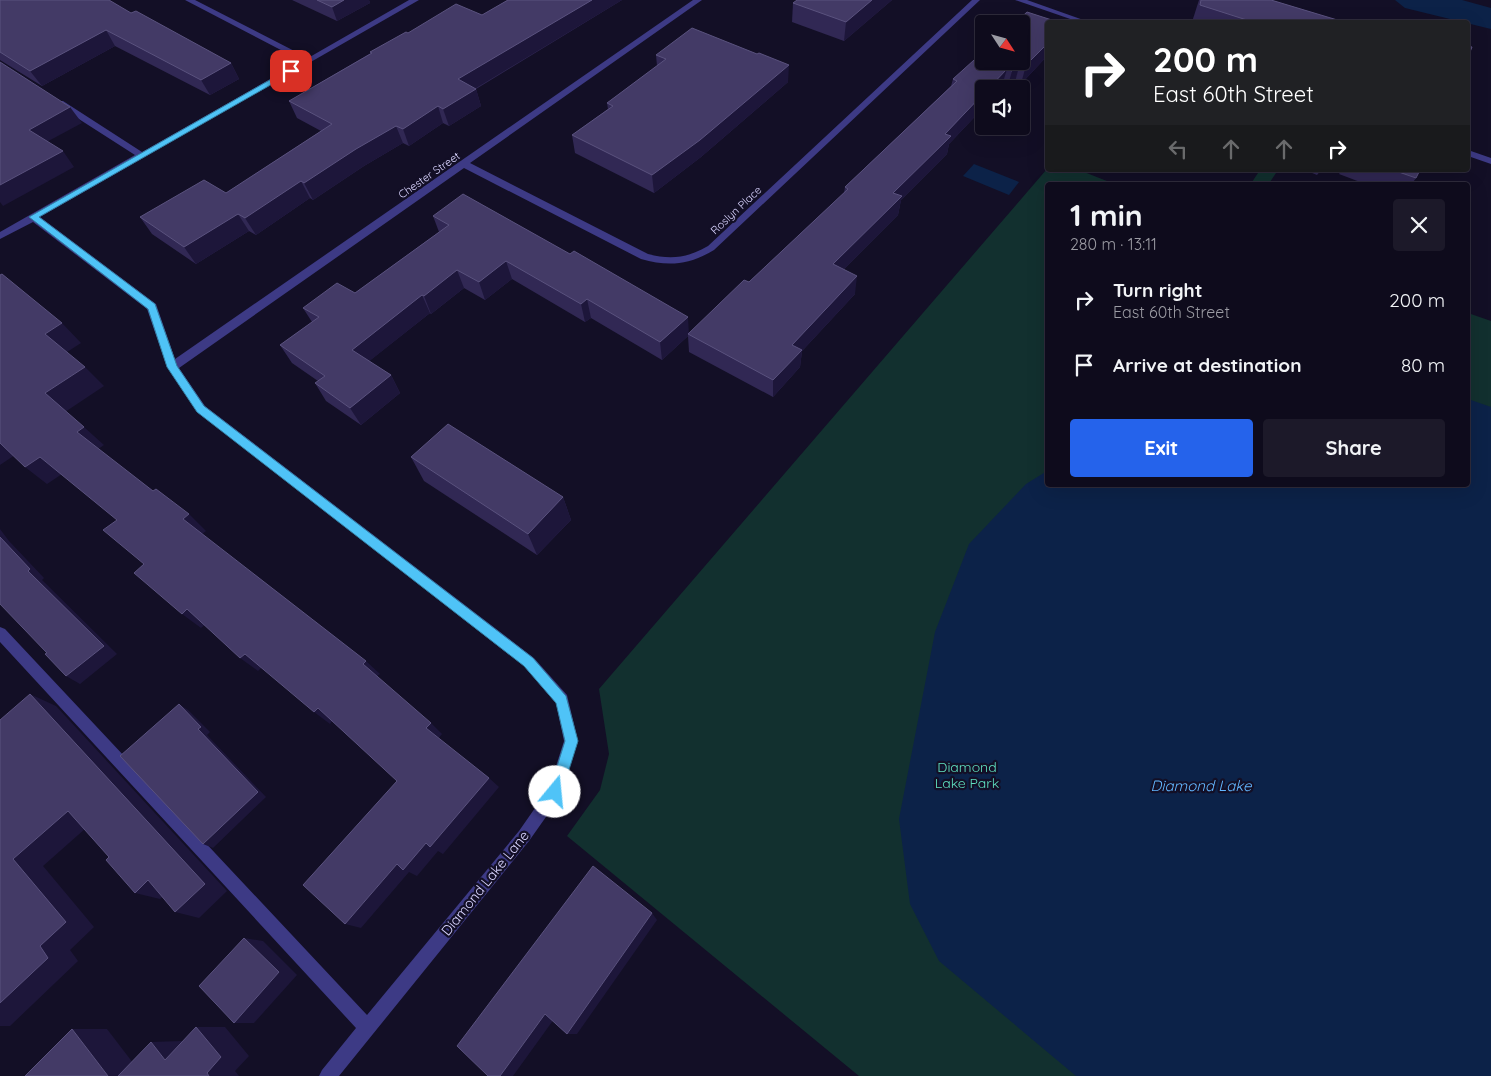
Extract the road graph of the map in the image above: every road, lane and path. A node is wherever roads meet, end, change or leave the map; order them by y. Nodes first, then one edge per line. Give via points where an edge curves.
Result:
1 (189, 0) edge
2 (415, 0) edge
3 (698, 0) edge
4 (976, 0) edge
5 (1019, 0) edge
6 (1079, 20) edge
7 (308, 61) junction
8 (56, 100) edge
9 (1470, 154) edge
10 (142, 156) junction
11 (1491, 161) edge
12 (464, 164) junction
13 (33, 217) junction
14 (0, 236) edge
15 (172, 367) junction
16 (0, 634) edge
17 (367, 1028) junction
18 (328, 1076) edge

1 - 7 street
2 - 7 street
3 - 12 street, Chester Street
4 - 12 street, Roslyn Place via 711,248 692,260 666,263 645,257
5 - 6 street
7 - 10 street
8 - 10 street
9 - 11 street
10 - 13 street
12 - 15 street, Chester Street
13 - 14 street
13 - 15 street, Diamond Lake Lane via 152,307
15 - 17 street, Diamond Lake Lane via 200,409 529,662 562,700 571,741 555,792 524,836
16 - 17 street
17 - 18 street, Diamond Lake Lane

